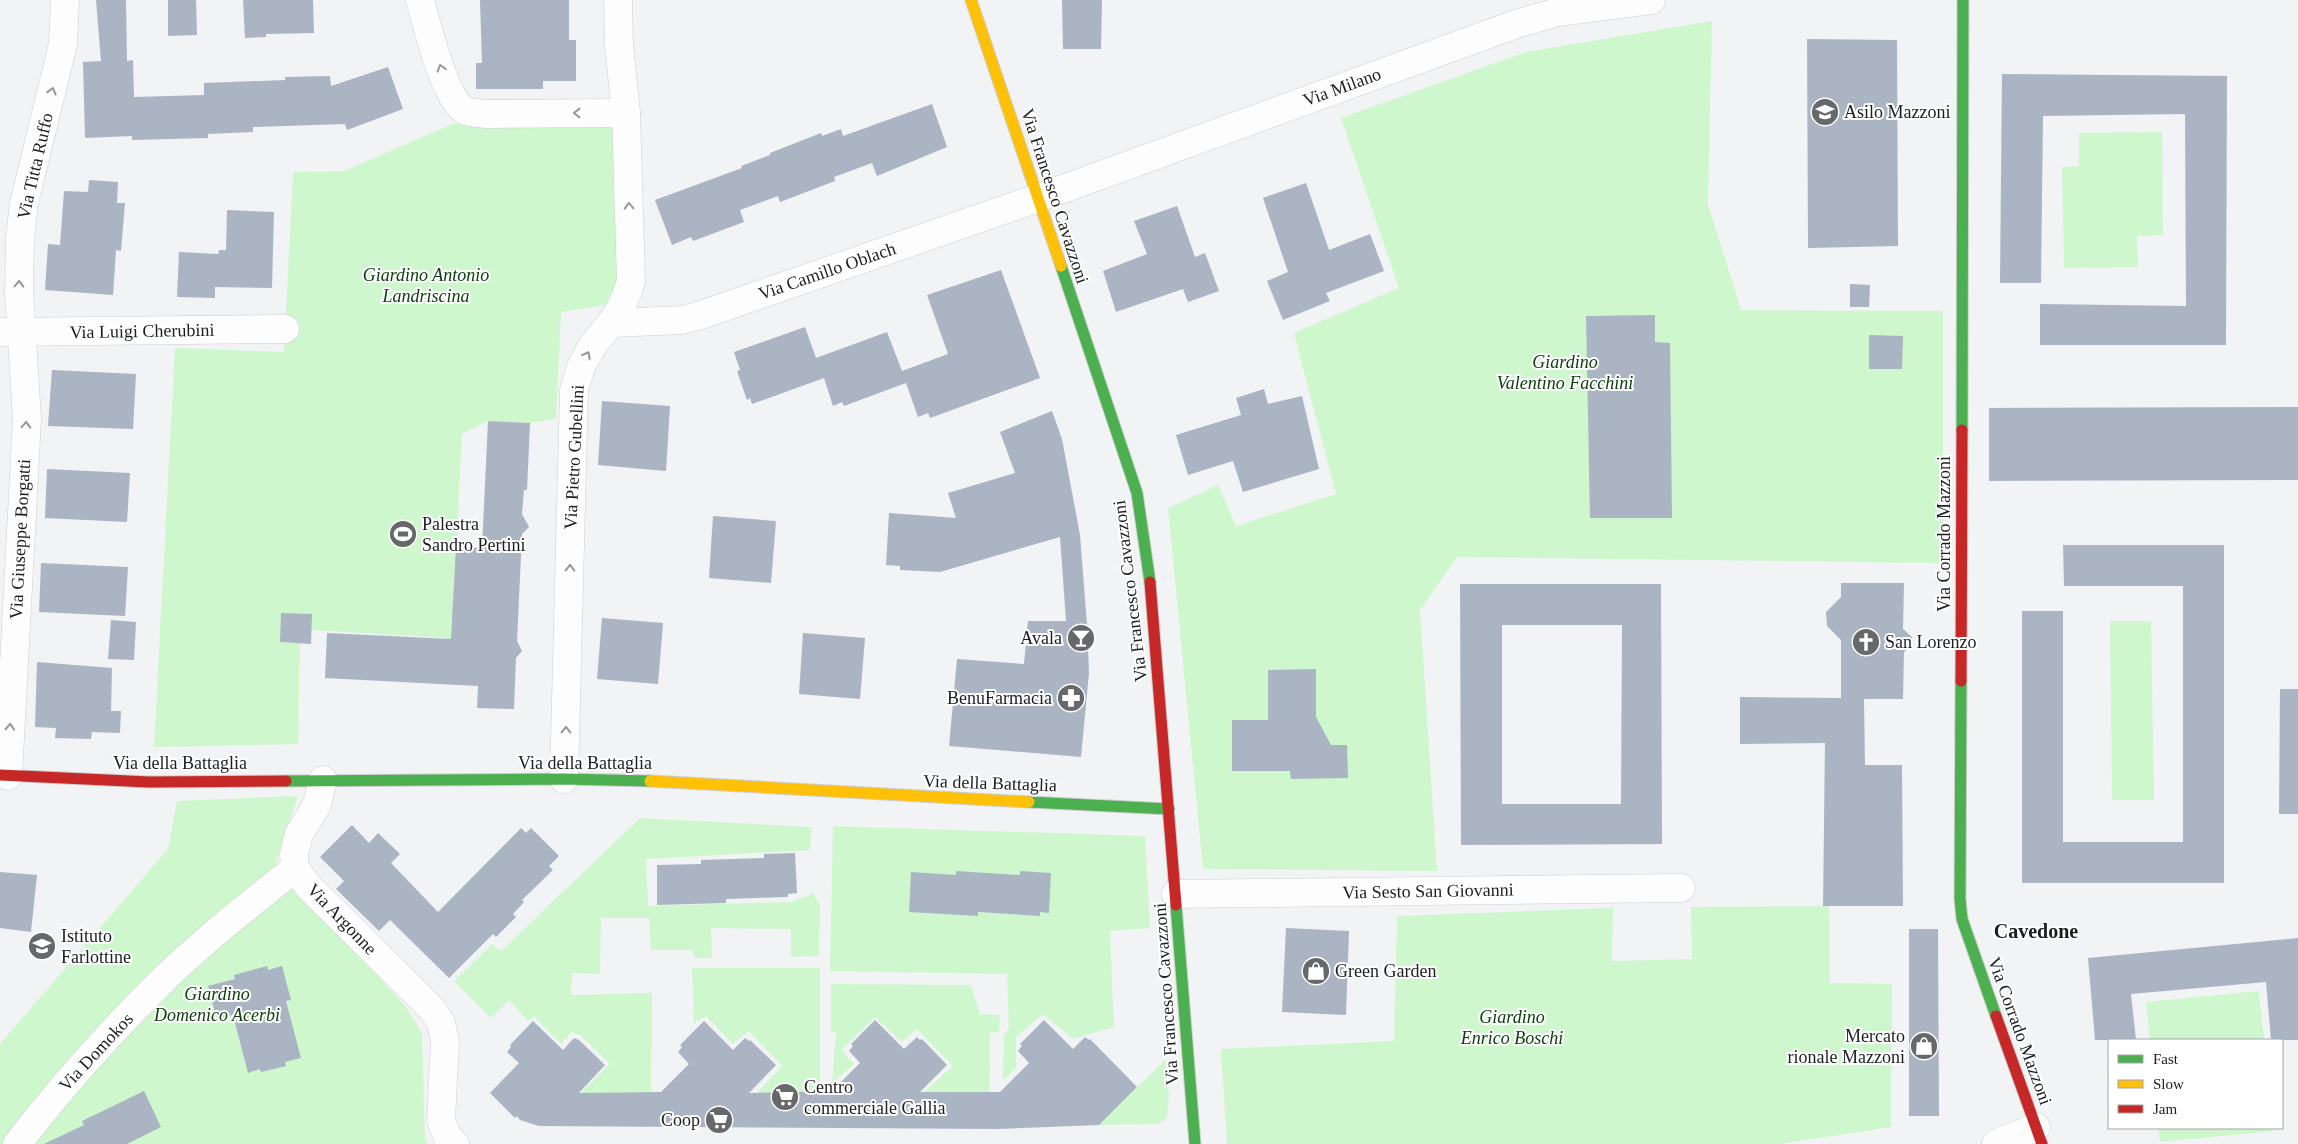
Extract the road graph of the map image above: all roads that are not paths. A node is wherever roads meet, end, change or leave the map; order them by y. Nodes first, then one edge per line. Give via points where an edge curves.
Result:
1 (65, 0) edge
2 (420, 0) edge
3 (618, 0) edge
4 (971, 0) edge
5 (1651, 0) edge
6 (1963, 0) edge
7 (626, 113) junction
8 (1038, 198) junction
9 (611, 323) junction
10 (285, 329) dead end
11 (11, 332) edge
12 (4, 775) edge
13 (564, 779) junction
14 (322, 780) junction
15 (1168, 809) junction
16 (295, 868) junction
17 (1681, 888) dead end
18 (1176, 894) junction
19 (2039, 1135) edge
20 (17, 1144) edge
21 (455, 1144) edge
22 (1195, 1144) edge
23 (1996, 1144) edge

11 -> 1 street, Via Titta Ruffo via 19,283 24,203 62,44
7 -> 2 street via 485,114 466,111 446,86
3 - 7 street, Via Pietro Gubellini
4 - 8 street, Via Francesco Cavazzoni
5 - 8 street, Via Milano via 1558,12 1519,22
6 - 19 street, Via Corrado Mazzoni via 1960,899 1962,919 1972,950
9 -> 7 street, Via Pietro Gubellini via 631,282
8 - 9 street, Via Camillo Oblach via 701,315 682,320
8 - 15 street, Via Francesco Cavazzoni via 1137,493 1149,572
13 -> 9 street, Via Pietro Gubellini via 574,390 580,367
10 - 11 street, Via Luigi Cherubini
12 -> 11 street, Via Giuseppe Borgatti via 27,419
12 - 14 street, Via della Battaglia via 149,782
13 - 14 street, Via della Battaglia
13 - 15 street, Via della Battaglia via 661,781
14 - 16 street, Via Argonne via 317,806 299,834 294,854
15 - 18 street, Via Francesco Cavazzoni
16 - 20 street, Via Domokos via 164,979 51,1101
16 - 21 street, Via Argonne via 308,886 432,1009 441,1023 445,1041 442,1120 447,1136
17 - 18 street, Via Sesto San Giovanni
18 - 22 street, Via Francesco Cavazzoni
19 - 23 street

